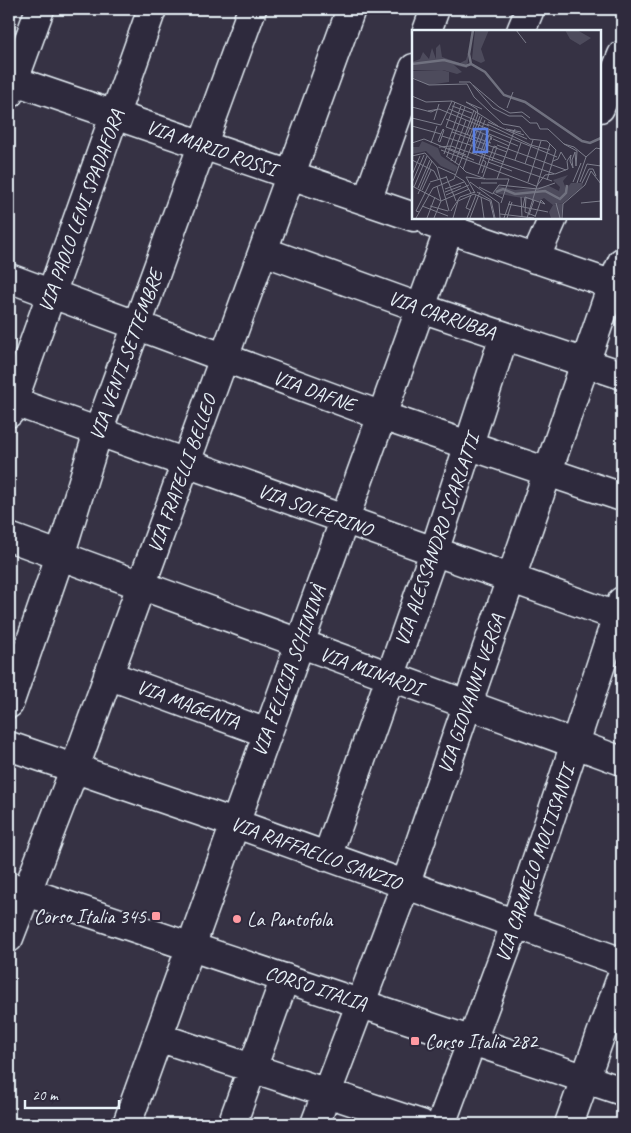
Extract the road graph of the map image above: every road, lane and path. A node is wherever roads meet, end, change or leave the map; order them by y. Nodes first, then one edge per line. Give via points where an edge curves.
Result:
1 (40, 9) edge
2 (152, 9) edge
3 (252, 9) edge
4 (351, 9) edge
5 (435, 9) edge
6 (530, 9) edge
7 (427, 30) edge
8 (521, 30) edge
9 (622, 55) edge
10 (412, 74) edge
11 (10, 84) edge
12 (601, 106) edge
13 (115, 115) junction
14 (201, 144) junction
15 (290, 175) junction
16 (367, 201) junction
17 (412, 216) edge
18 (426, 219) edge
19 (553, 219) edge
20 (451, 223) edge
21 (262, 251) junction
22 (535, 258) junction
23 (9, 278) edge
24 (619, 278) edge
25 (51, 294) junction
26 (421, 308) junction
27 (137, 326) junction
28 (504, 336) junction
29 (224, 358) junction
30 (586, 363) junction
31 (622, 375) edge
32 (10, 405) edge
33 (382, 416) junction
34 (98, 432) junction
35 (469, 445) junction
36 (185, 464) junction
37 (548, 471) junction
38 (622, 497) edge
39 (344, 520) junction
40 (9, 537) edge
41 (434, 552) junction
42 (60, 556) junction
43 (511, 579) junction
44 (141, 586) junction
45 (620, 612) edge
46 (299, 644) junction
47 (108, 675) junction
48 (390, 677) junction
49 (9, 704) edge
50 (467, 705) junction
51 (267, 733) junction
52 (575, 744) junction
53 (9, 746) edge
54 (622, 761) edge
55 (74, 770) junction
56 (234, 823) junction
57 (327, 857) junction
58 (405, 886) junction
59 (18, 889) edge
60 (515, 925) junction
61 (9, 938) edge
62 (190, 947) junction
63 (622, 962) edge
64 (622, 975) edge
65 (285, 978) junction
66 (361, 1004) junction
67 (158, 1037) junction
68 (472, 1041) junction
69 (252, 1069) junction
70 (584, 1078) junction
71 (622, 1091) edge
72 (327, 1092) junction
73 (127, 1124) edge
74 (232, 1124) edge
75 (315, 1124) edge
76 (421, 1124) edge
77 (441, 1124) edge
78 (569, 1124) edge

1 - 11 street
2 - 13 street, VIA PAOLO LENI SPADAFORA
3 - 14 street, VIA VENTI SETTEMBRE
4 - 15 street, VIA FRATELLI BELLEO
5 - 7 street
6 - 8 street
9 - 12 street
10 - 16 street
11 - 13 street, VIA MARIO ROSSI
13 - 14 street, VIA MARIO ROSSI
13 - 25 street, VIA PAOLO LENI SPADAFORA
14 - 15 street, VIA MARIO ROSSI
14 - 27 street, VIA VENTI SETTEMBRE
15 - 16 street, VIA MARIO ROSSI
15 - 21 street, VIA FRATELLI BELLEO
16 - 17 street, VIA MARIO ROSSI
18 - 20 street, VIA MARIO ROSSI
19 - 22 street
20 - 22 street, VIA MARIO ROSSI
20 - 26 street, VIA FELICIA SCHININÀ
21 - 26 street, VIA CARRUBBA
21 - 29 street, VIA FRATELLI BELLEO
22 - 24 street, VIA MARIO ROSSI
23 - 25 street, VIA DAFNE
24 - 30 street, VIA GIOVANNI VERGA
25 - 27 street, VIA DAFNE
25 - 32 street, VIA PAOLO LENI SPADAFORA
26 - 28 street, VIA CARRUBBA
26 - 33 street, VIA FELICIA SCHININÀ
27 - 29 street, VIA DAFNE
27 - 34 street, VIA VENTI SETTEMBRE
28 - 30 street, VIA CARRUBBA
28 - 35 street, VIA ALESSANDRO SCARLATTI
29 - 33 street, VIA DAFNE
29 - 36 street, VIA FRATELLI BELLEO
30 - 31 street, VIA CARRUBBA
30 - 37 street, VIA GIOVANNI VERGA
32 - 34 street, VIA SOLFERINO
33 - 35 street, VIA DAFNE
33 - 39 street, VIA FELICIA SCHININÀ
34 - 36 street, VIA SOLFERINO
34 - 42 street, VIA VENTI SETTEMBRE
35 - 37 street, VIA DAFNE
35 - 41 street, VIA ALESSANDRO SCARLATTI
36 - 39 street, VIA SOLFERINO
36 - 44 street, VIA FRATELLI BELLEO
37 - 38 street, VIA DAFNE
37 - 43 street, VIA GIOVANNI VERGA
39 - 41 street, VIA SOLFERINO
39 - 46 street, VIA FELICIA SCHININÀ
40 - 42 street, VIA MINARDI
41 - 43 street, VIA SOLFERINO
41 - 48 street, VIA ALESSANDRO SCARLATTI
42 - 44 street, VIA MINARDI
42 - 49 street, VIA VENTI SETTEMBRE
43 - 45 street, VIA SOLFERINO
43 - 50 street, VIA GIOVANNI VERGA
44 - 46 street, VIA MINARDI
44 - 47 street, VIA FRATELLI BELLEO
45 - 52 street, VIA CARMELO MOLTISANTI
46 - 48 street, VIA MINARDI
46 - 51 street, VIA FELICIA SCHININÀ
47 - 51 street, VIA MAGENTA
47 - 55 street, VIA FRATELLI BELLEO
48 - 50 street, VIA MINARDI
48 - 57 street, VIA ALESSANDRO SCARLATTI
50 - 52 street, VIA MINARDI
50 - 58 street, VIA GIOVANNI VERGA
51 - 56 street, VIA FELICIA SCHININÀ
52 - 54 street, VIA MINARDI
52 - 60 street, VIA CARMELO MOLTISANTI
53 - 55 street, VIA RAFFAELLO SANZIO
55 - 56 street, VIA RAFFAELLO SANZIO
55 - 59 street, VIA FRATELLI BELLEO
56 - 57 street, VIA RAFFAELLO SANZIO
56 - 62 street, VIA FELICIA SCHININÀ
57 - 58 street, VIA RAFFAELLO SANZIO
58 - 60 street, VIA RAFFAELLO SANZIO
58 - 66 street, VIA GIOVANNI VERGA
59 - 61 street, VIA FRATELLI BELLEO
59 - 62 street, CORSO ITALIA
60 - 63 street, VIA RAFFAELLO SANZIO
60 - 68 street, VIA CARMELO MOLTISANTI
62 - 65 street, CORSO ITALIA
62 - 67 street, VIA FELICIA SCHININÀ
64 - 70 street
65 - 66 street, CORSO ITALIA
65 - 69 street
66 - 68 street, CORSO ITALIA
66 - 72 street, VIA GIOVANNI VERGA
67 - 69 street
67 - 73 street, VIA FELICIA SCHININÀ
68 - 70 street, CORSO ITALIA
68 - 77 street, VIA CARMELO MOLTISANTI
69 - 72 street
69 - 74 street
70 - 71 street, CORSO ITALIA
70 - 78 street
72 - 75 street, VIA GIOVANNI VERGA
72 - 76 street

